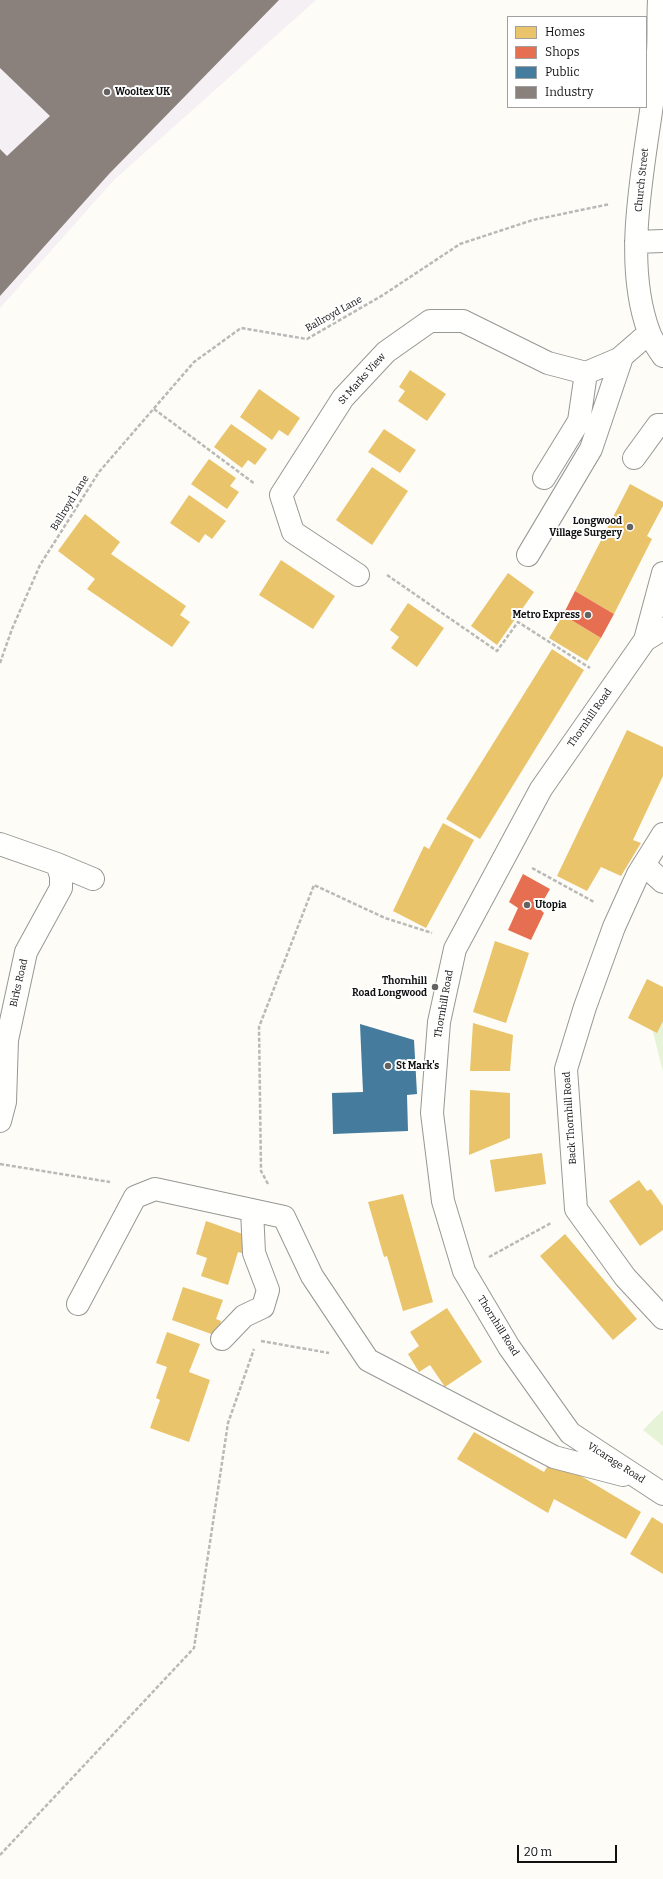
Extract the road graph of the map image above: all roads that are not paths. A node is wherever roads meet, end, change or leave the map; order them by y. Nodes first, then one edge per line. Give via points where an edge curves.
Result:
1 (659, 0) edge
2 (663, 241) edge
3 (636, 242) junction
4 (649, 334) junction
5 (663, 356) edge
6 (622, 357) junction
7 (586, 373) junction
8 (663, 425) edge
9 (634, 458) dead end
10 (544, 478) dead end
11 (528, 555) dead end
12 (663, 573) edge
13 (358, 575) dead end
14 (654, 634) edge
15 (663, 834) edge
16 (0, 844) edge
17 (57, 864) junction
18 (644, 865) junction
19 (93, 879) dead end
20 (663, 882) edge
21 (0, 1121) edge
22 (252, 1210) junction
23 (78, 1304) dead end
24 (663, 1318) edge
25 (222, 1339) dead end
26 (570, 1433) joint
27 (641, 1479) junction
28 (663, 1494) edge

1 - 3 street, Church Street via 658,52 639,198
2 - 3 street
3 - 4 street, Church Street via 640,298
4 - 5 street, Church Street
4 - 6 street
6 - 7 street
6 - 11 street via 591,449
7 - 10 street via 579,421
7 - 13 street, St Marks View via 548,363 463,321 430,321 386,352 342,398 281,495 293,532
8 - 9 street via 658,425
12 - 14 street
14 - 26 street, Thornhill Road via 615,682 541,789 455,949 439,1022 432,1113 443,1201 464,1271 509,1347
15 - 18 street, Back Thornhill Road
16 - 17 street
17 - 19 street
17 - 21 street, Birks Road via 61,876 60,888 26,952 6,1040 5,1102
18 - 20 street
18 - 24 street, Back Thornhill Road via 619,916 585,1007 566,1069 576,1209 625,1277
22 - 23 street via 155,1189 135,1198
22 - 25 street via 254,1252 268,1290 263,1307 244,1316
22 - 27 street via 284,1217 312,1276 368,1360 554,1457
26 - 27 street, Vicarage Road
27 - 28 street, Vicarage Road

